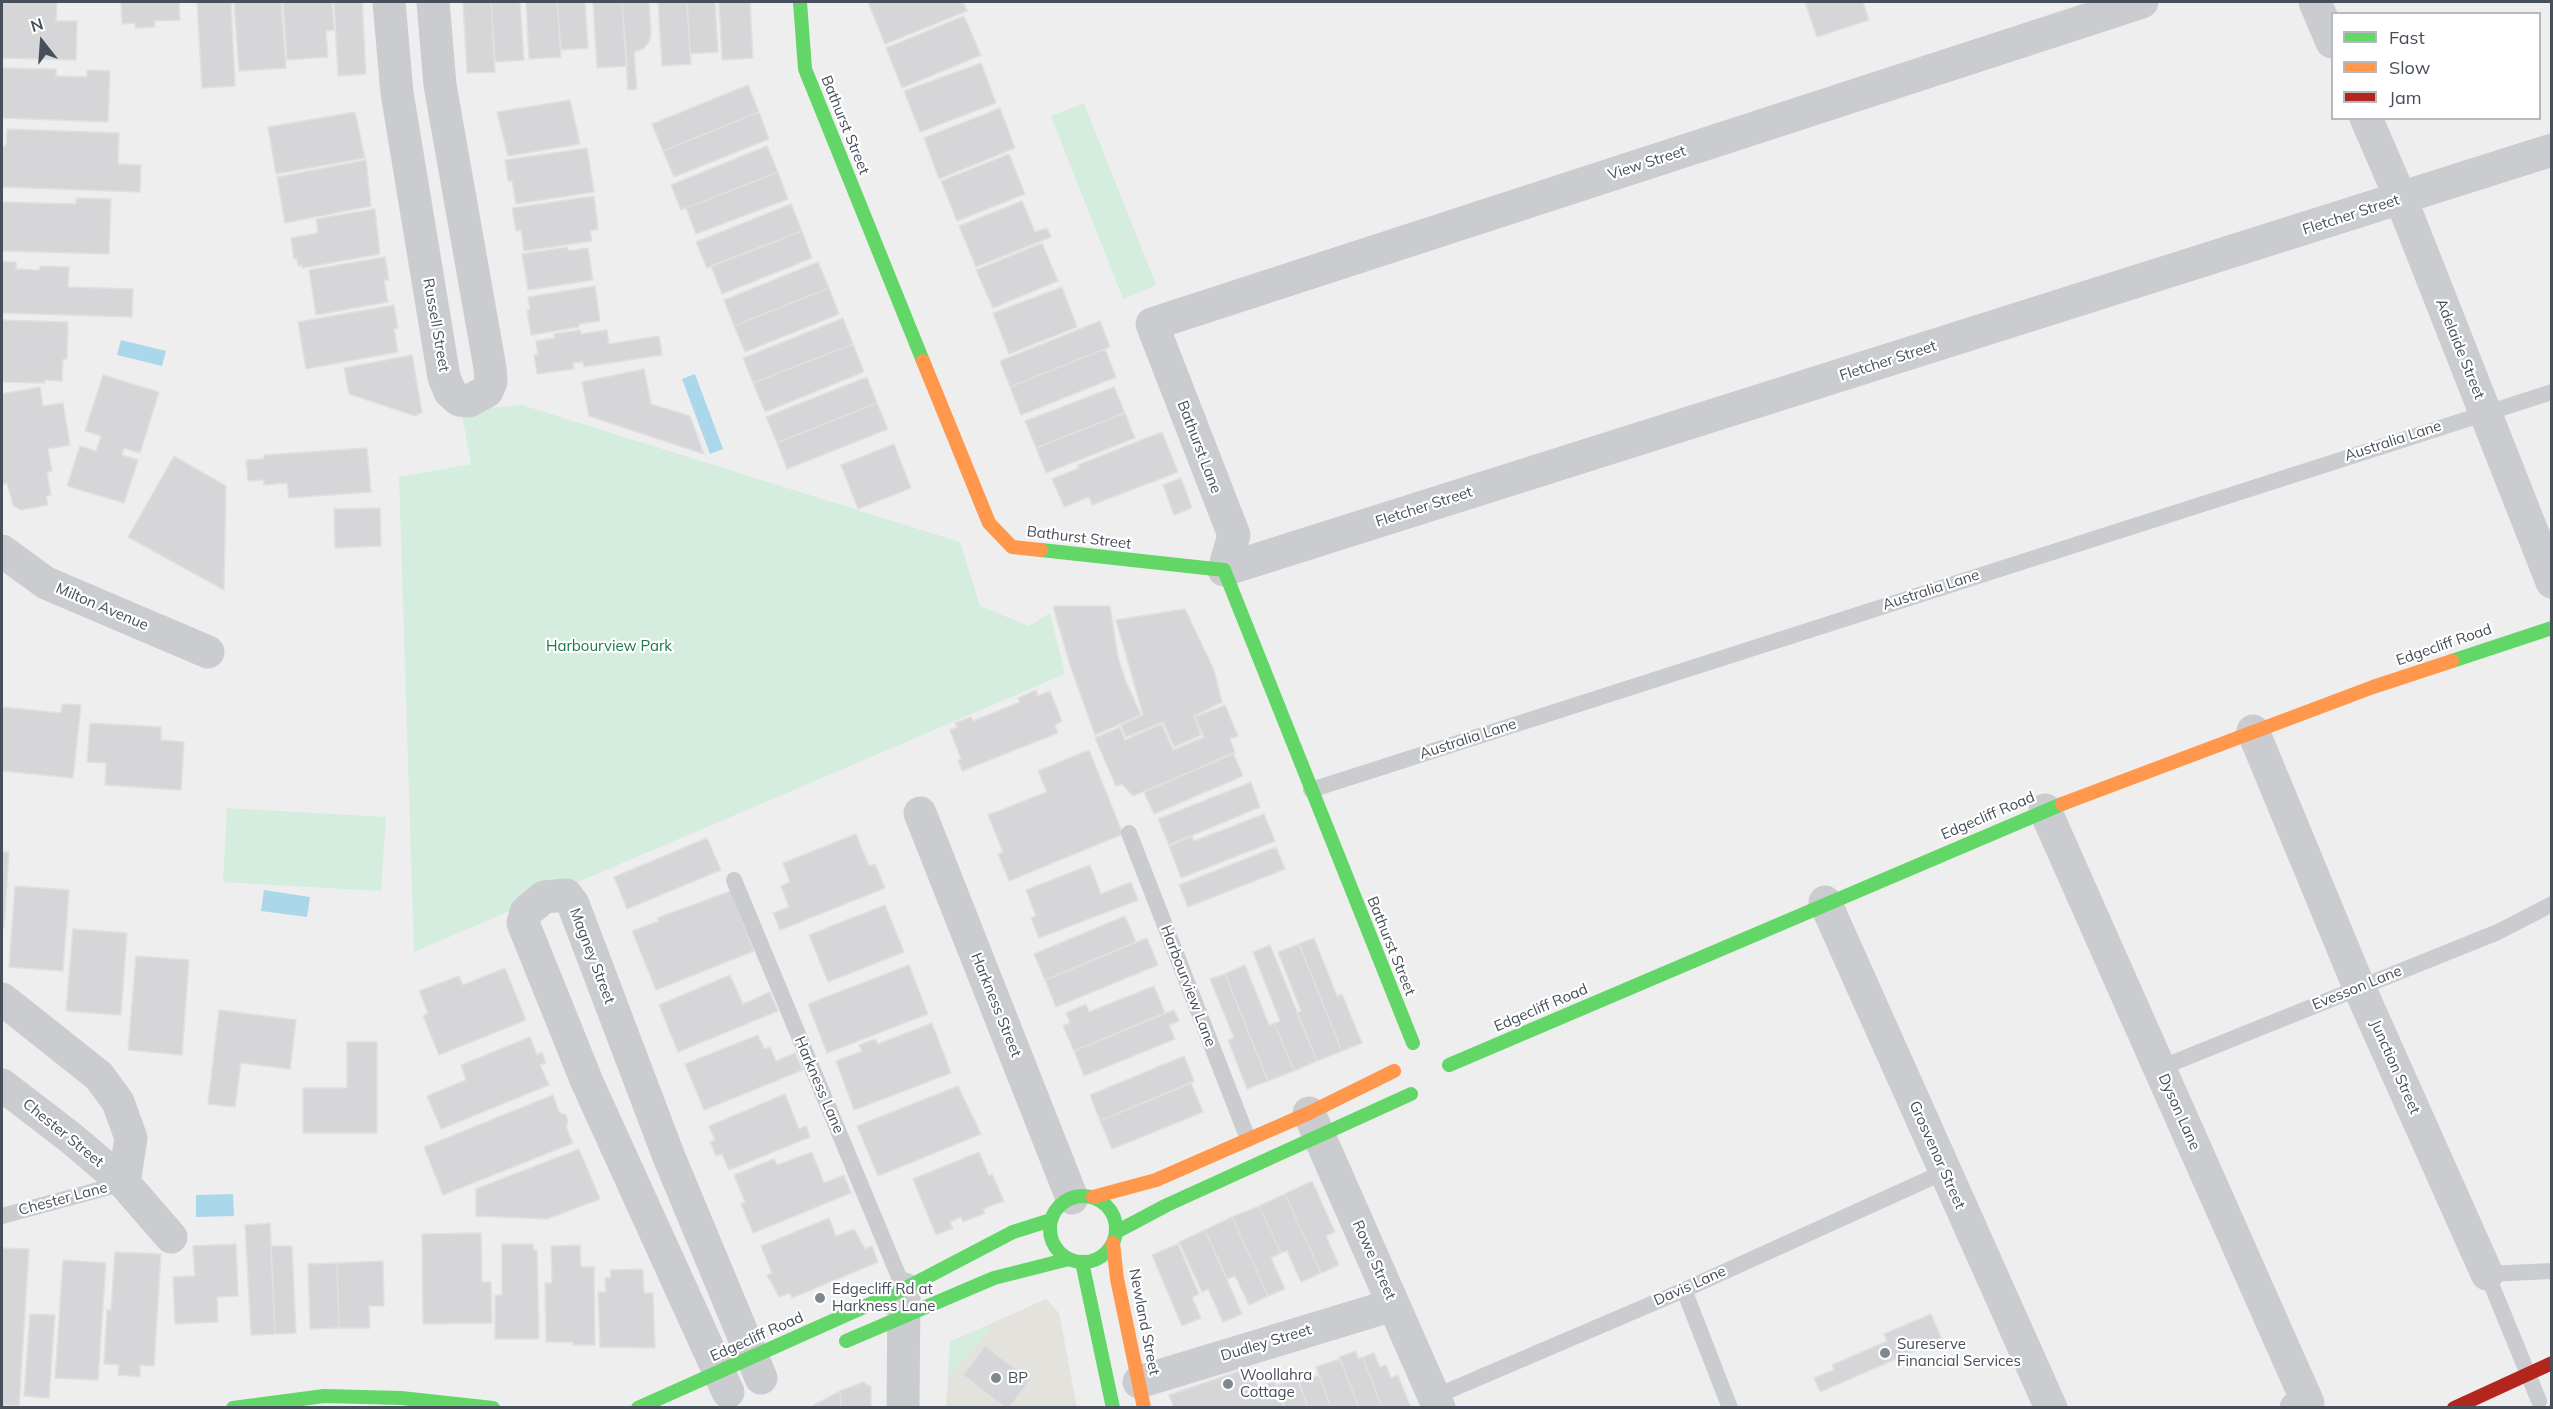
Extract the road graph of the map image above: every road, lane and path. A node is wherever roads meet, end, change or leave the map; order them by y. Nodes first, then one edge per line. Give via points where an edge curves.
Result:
1 (389, 2) edge
2 (434, 2) edge
3 (800, 2) edge
4 (2142, 2) edge
5 (2315, 2) edge
6 (2331, 40) edge
7 (2367, 120) edge
8 (2552, 150) edge
9 (2401, 199) junction
10 (1152, 324) joint
11 (2552, 392) edge
12 (2485, 412) junction
13 (2, 551) edge
14 (1224, 570) junction
15 (2552, 582) edge
16 (2552, 628) edge
17 (208, 652) dead end
18 (2253, 731) junction
19 (1311, 790) junction
20 (2045, 810) junction
21 (920, 813) dead end
22 (1130, 833) dead end
23 (734, 880) dead end
24 (1825, 902) junction
25 (2551, 908) edge
26 (2359, 987) junction
27 (2, 999) edge
28 (1441, 1049) dead end
29 (1449, 1065) junction
30 (2160, 1068) junction
31 (1394, 1071) junction
32 (1446, 1080) dead end
33 (2, 1085) edge
34 (1411, 1094) junction
35 (1428, 1095) dead end
36 (1314, 1124) junction
37 (1248, 1139) junction
38 (1944, 1172) junction
39 (124, 1183) junction
40 (1072, 1205) junction
41 (2, 1215) edge
42 (171, 1237) dead end
43 (1114, 1238) junction
44 (1076, 1261) junction
45 (2552, 1271) edge
46 (2487, 1274) junction
47 (1684, 1290) junction
48 (904, 1302) junction
49 (1393, 1305) junction
50 (831, 1347) dead end
51 (2552, 1363) edge
52 (742, 1380) junction
53 (1141, 1395) edge
54 (2539, 1401) dead end
55 (1436, 1402) edge
56 (232, 1407) edge
57 (493, 1407) edge
58 (638, 1407) edge
59 (903, 1407) edge
60 (1113, 1407) edge
61 (1730, 1407) edge
62 (2051, 1407) edge
63 (2296, 1407) edge
64 (2454, 1407) edge

1 - 2 street, Russell Street via 397,93 444,377 450,392 469,402 487,391 490,368 440,85
3 - 14 street, Bathurst Street via 805,69 989,523 1012,547
4 - 10 street, View Street
5 - 6 street
7 - 9 street, Adelaide Street
8 - 9 street, Fletcher Street
9 - 12 street, Adelaide Street
9 - 14 street, Fletcher Street
10 - 14 street, Bathurst Lane via 1234,535
11 - 12 lane, Australia Lane
12 - 15 street, Adelaide Street
12 - 19 lane, Australia Lane
13 - 17 street, Milton Avenue via 46,583
14 - 19 street, Bathurst Street
16 - 18 street, Edgecliff Road
18 - 20 street, Edgecliff Road
18 - 26 street, Junction Street
19 - 31 street, Bathurst Street via 1409,1047
20 - 24 street, Edgecliff Road
20 - 30 street, Dyson Lane
21 - 40 street, Harkness Street
22 - 37 lane, Harbourview Lane
23 - 48 lane, Harkness Lane
24 - 29 street, Edgecliff Road
24 - 38 street, Grosvenor Street
25 - 26 lane, Evesson Lane
26 - 30 lane, Evesson Lane
26 - 46 street, Junction Street
27 - 39 street, Chester Street via 99,1076 118,1102 131,1138
28 - 29 street
29 - 32 street
30 - 63 street, Dyson Lane via 2307,1403
31 - 34 street via 1399,1085
31 - 36 street, Edgecliff Road
33 - 39 street, Chester Street
34 - 35 street
34 - 36 street, Edgecliff Road
36 - 37 street, Edgecliff Road
36 - 43 street, Edgecliff Road
36 - 49 street, Rowe Street
37 - 40 street, Edgecliff Road via 1156,1180
38 - 47 lane, Davis Lane
38 - 62 street, Grosvenor Street
39 - 41 lane, Chester Lane
39 - 42 street, Chester Street
40 - 43 street via 1108,1207 1115,1223
40 - 44 street via 1050,1239 1060,1254
40 - 48 street, Edgecliff Road via 1013,1232
43 - 44 street via 1101,1257
43 - 53 street, Newland Street via 1117,1279
44 - 48 street, Edgecliff Road
44 - 60 street
45 - 46 lane
46 - 54 lane, Junction Street
47 - 55 lane, Davis Lane
47 - 61 lane
48 - 50 street, Edgecliff Road
48 - 52 street, Edgecliff Road
48 - 59 street
49 - 53 street, Dudley Street
49 - 55 street, Rowe Street
51 - 64 street
52 - 52 street, Magney Street via 587,1082 523,923 525,912 544,897 566,895 573,904 669,1157
52 - 58 street, Edgecliff Road
56 - 57 street via 324,1396 401,1398

